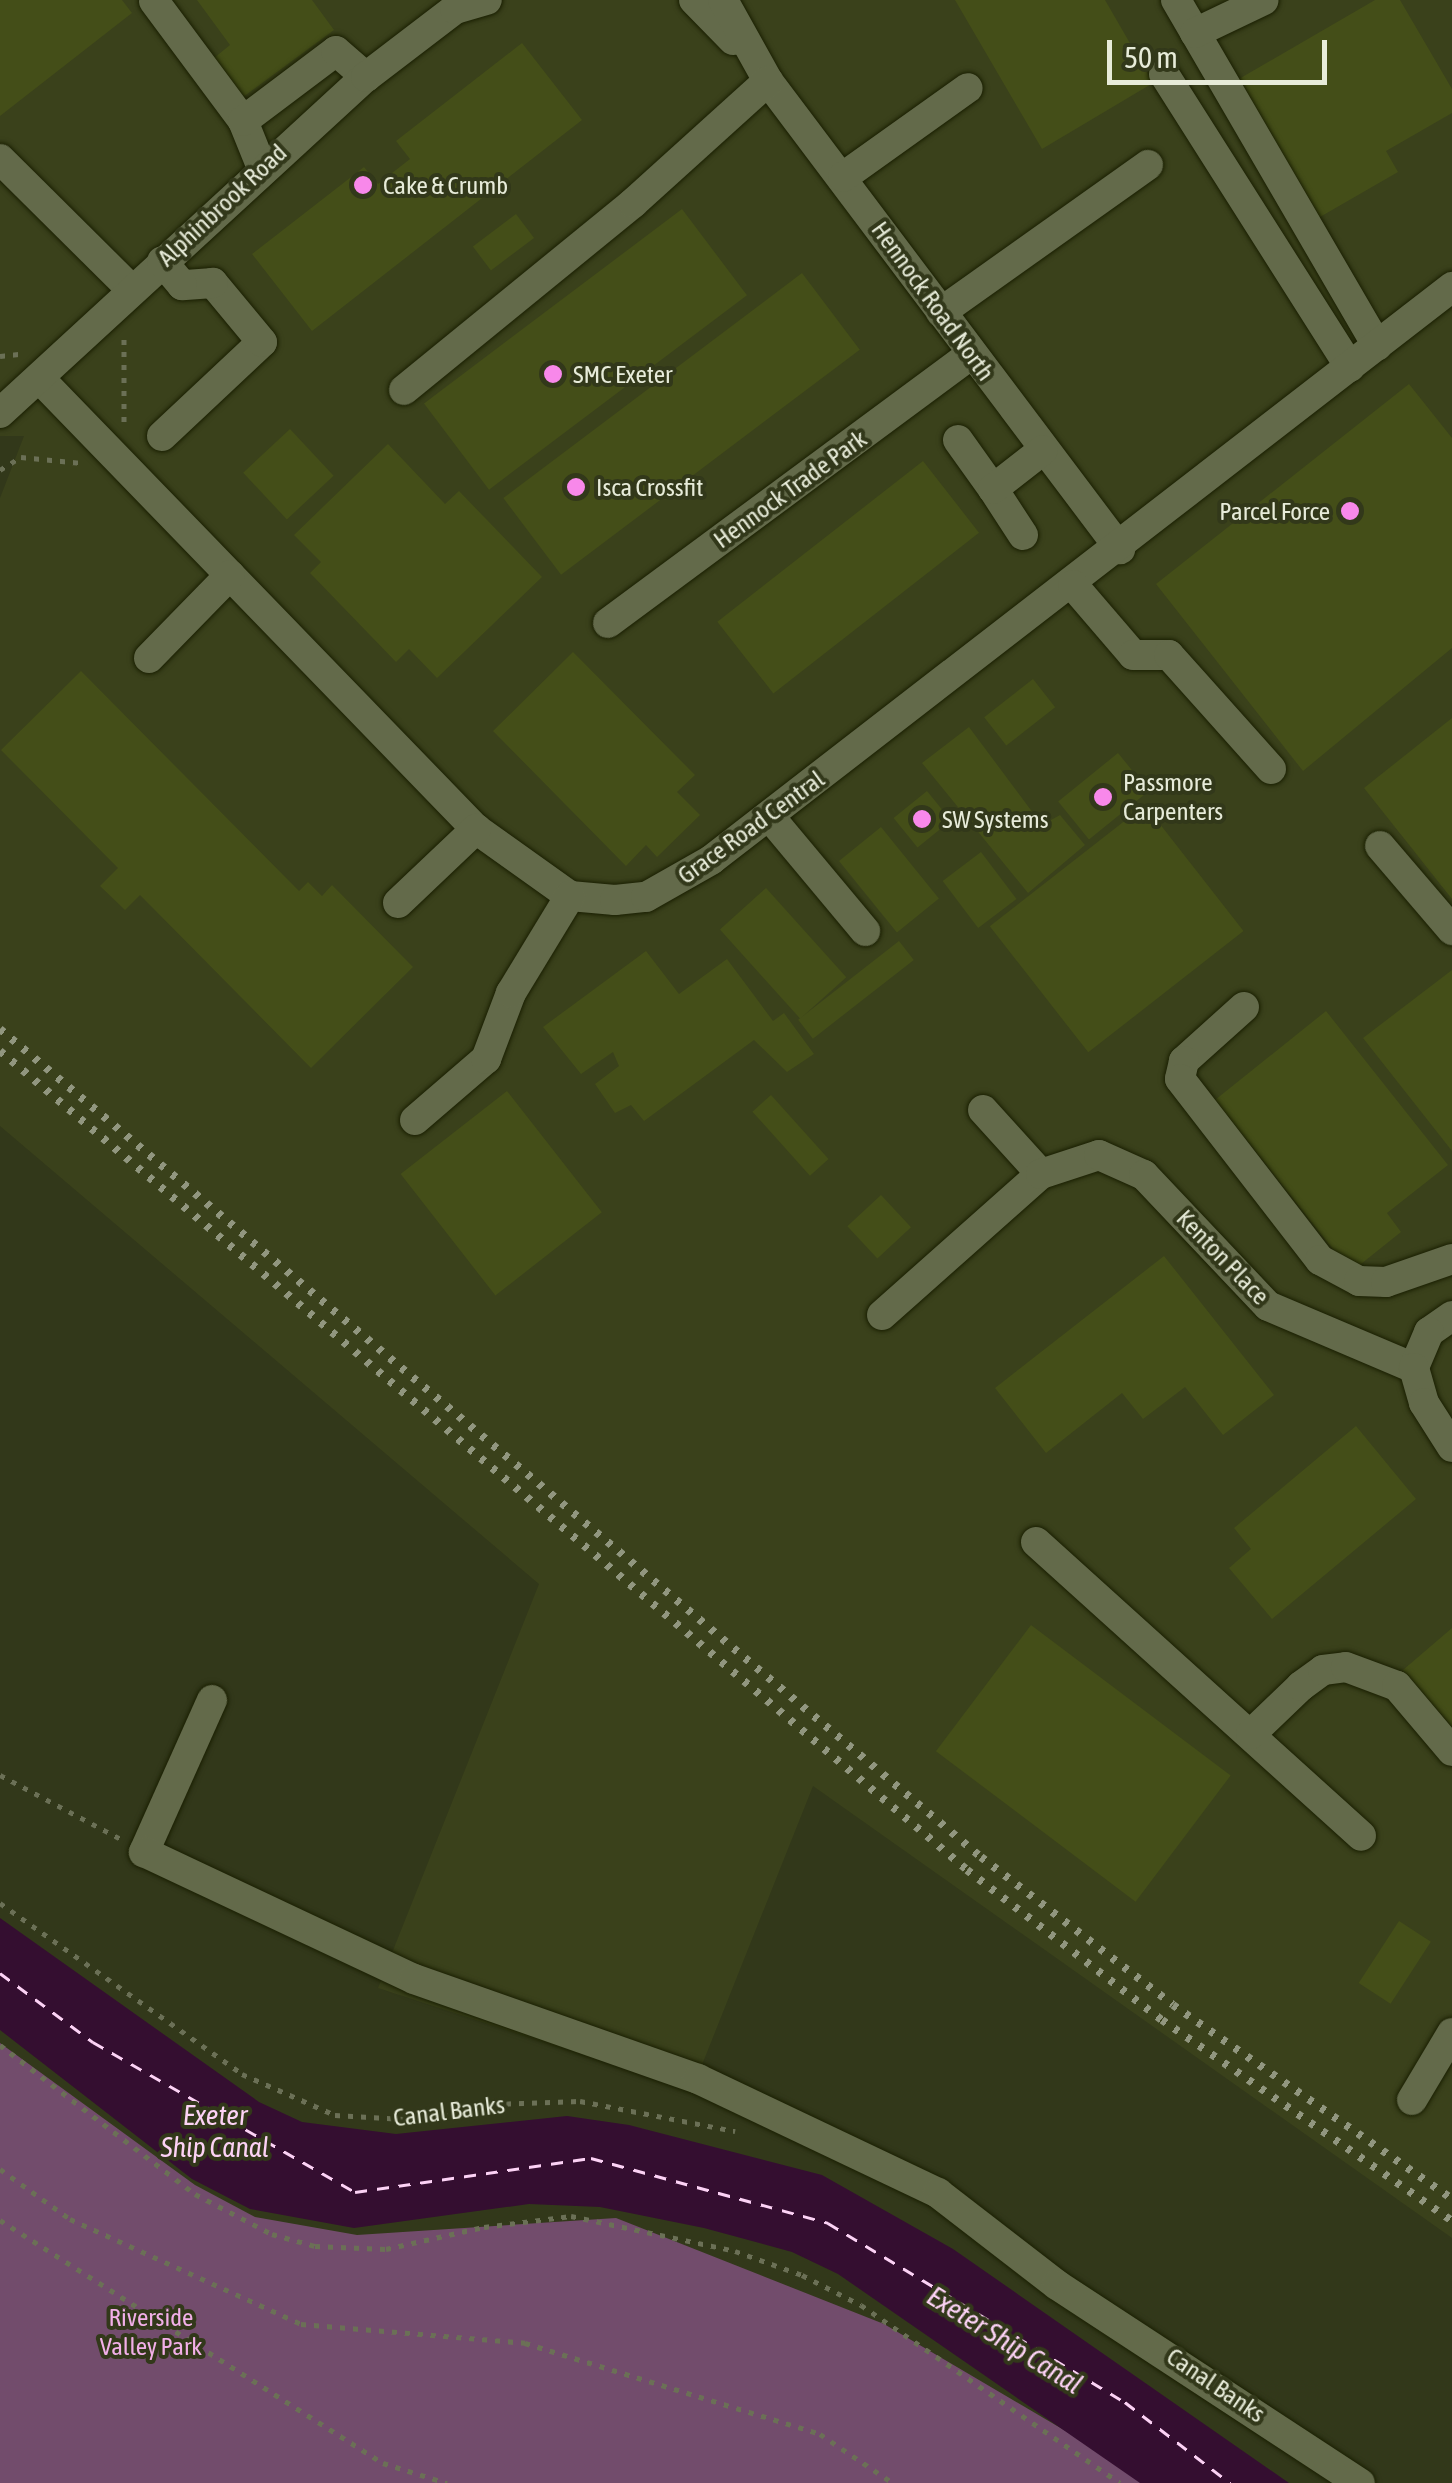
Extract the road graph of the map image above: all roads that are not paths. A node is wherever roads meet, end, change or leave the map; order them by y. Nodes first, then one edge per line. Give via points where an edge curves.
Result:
1 (154, 0) edge
2 (487, 0) edge
3 (694, 0) edge
4 (723, 0) edge
5 (1176, 0) edge
6 (1264, 0) edge
7 (458, 5) edge
8 (1196, 34) junction
9 (747, 52) junction
10 (1164, 74) dead end
11 (366, 78) junction
12 (768, 81) junction
13 (968, 88) dead end
14 (243, 121) junction
15 (0, 159) edge
16 (1148, 164) dead end
17 (262, 168) junction
18 (843, 177) junction
19 (162, 261) junction
20 (1452, 287) edge
21 (131, 289) junction
22 (941, 312) junction
23 (1378, 346) junction
24 (972, 354) junction
25 (1350, 367) junction
26 (40, 379) junction
27 (404, 390) dead end
28 (0, 413) edge
29 (162, 436) dead end
30 (958, 440) dead end
31 (1043, 450) junction
32 (993, 489) junction
33 (1024, 535) dead end
34 (1120, 550) junction
35 (230, 575) junction
36 (1073, 584) junction
37 (608, 623) dead end
38 (149, 658) dead end
39 (1271, 769) dead end
40 (769, 816) junction
41 (476, 829) junction
42 (1380, 846) dead end
43 (570, 896) junction
44 (398, 904) dead end
45 (1452, 930) edge
46 (866, 931) dead end
47 (1244, 1006) dead end
48 (983, 1110) dead end
49 (414, 1120) dead end
50 (1041, 1174) junction
51 (1168, 1197) junction
52 (1145, 1218) dead end
53 (1452, 1258) edge
54 (882, 1315) dead end
55 (1440, 1324) edge
56 (1414, 1368) junction
57 (1452, 1447) edge
58 (1036, 1542) dead end
59 (212, 1700) dead end
60 (1251, 1734) junction
61 (1452, 1751) edge
62 (1361, 1836) dead end
63 (1452, 2033) edge
64 (1412, 2100) dead end
65 (1360, 2483) edge

1 - 14 street
2 - 7 street, Alphinbrook Road
3 - 9 street, Hennock Road North
4 - 9 street, Hennock Road North
5 - 8 street
6 - 8 street
7 - 11 street, Alphinbrook Road
8 - 23 street
9 - 12 street, Hennock Road North
10 - 25 street
11 - 14 street via 336,50
11 - 17 street, Alphinbrook Road
12 - 18 street, Hennock Road North
12 - 27 street via 633,203
13 - 18 street
14 - 17 street
15 - 21 street
16 - 22 street
17 - 19 street, Alphinbrook Road
18 - 22 street, Hennock Road North
19 - 21 street, Alphinbrook Road
19 - 29 street via 182,285 213,283 262,342
20 - 23 street, Grace Road Central
21 - 26 street, Alphinbrook Road
22 - 24 street, Hennock Road North
23 - 25 street, Grace Road Central
24 - 31 street, Hennock Road North
24 - 37 street, Hennock Trade Park
25 - 34 street, Grace Road Central
26 - 28 street, Alphinbrook Road
26 - 35 street
30 - 32 street
31 - 32 street
31 - 34 street, Hennock Road North
32 - 33 street
34 - 36 street, Grace Road Central
35 - 38 street
35 - 41 street
36 - 39 street via 1133,655 1170,655
36 - 40 street, Grace Road Central
40 - 43 street, Grace Road Central via 675,884 646,897
40 - 46 street
41 - 43 street
41 - 44 street
42 - 45 street
43 - 49 street via 511,993 486,1060
47 - 53 street via 1184,1061 1180,1080 1320,1260 1359,1281 1386,1282
48 - 50 street
50 - 51 street, Kenton Place via 1088,1157 1111,1157
50 - 54 street, Kenton Place via 944,1280
51 - 52 street
51 - 56 street, Kenton Place via 1268,1306
55 - 56 street
56 - 57 street via 1424,1404
58 - 60 street
59 - 65 street, Canal Banks via 144,1852 414,1979 698,2079 811,2143 938,2194 1057,2284
60 - 61 street via 1323,1670 1346,1668 1397,1686
60 - 62 street
63 - 64 street

